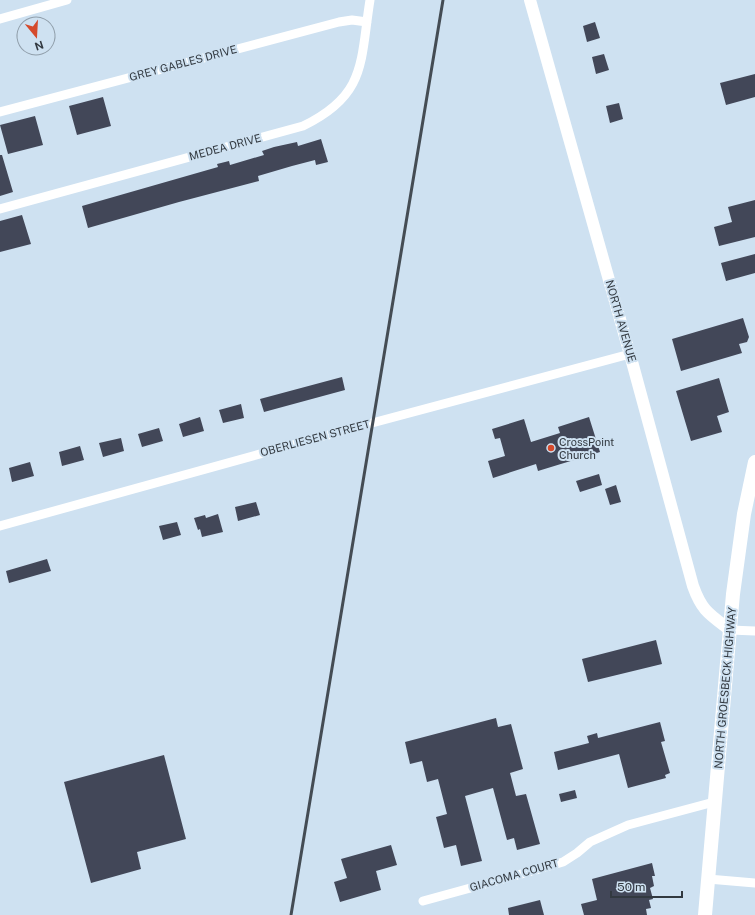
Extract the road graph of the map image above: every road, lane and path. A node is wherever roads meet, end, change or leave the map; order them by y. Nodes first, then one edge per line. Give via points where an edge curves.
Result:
1 (67, 0) edge
2 (370, 0) edge
3 (530, 0) edge
4 (0, 19) edge
5 (367, 22) junction
6 (0, 112) edge
7 (0, 208) edge
8 (630, 354) junction
9 (755, 462) edge
10 (0, 526) edge
11 (730, 630) junction
12 (755, 631) edge
13 (714, 802) junction
14 (708, 879) junction
15 (755, 883) edge
16 (423, 901) dead end
17 (705, 915) edge

1 - 4 street
2 - 5 street, MEDEA DRIVE
3 - 8 main road, NORTH AVENUE
5 - 6 street, GREY GABLES DRIVE via 339,22
5 - 7 street, MEDEA DRIVE via 356,78 346,95 329,111 303,126
8 - 10 street, OBERLIESEN STREET via 372,422
8 - 11 main road, NORTH AVENUE via 698,598 707,612
9 - 11 main road, NORTH GROESBECK HIGHWAY via 744,514
11 - 12 street
11 - 13 main road, NORTH GROESBECK HIGHWAY
13 - 14 main road, NORTH GROESBECK HIGHWAY
13 - 16 street, GIACOMA COURT via 610,832 590,842 563,862
14 - 15 street
14 - 17 main road, NORTH GROESBECK HIGHWAY

